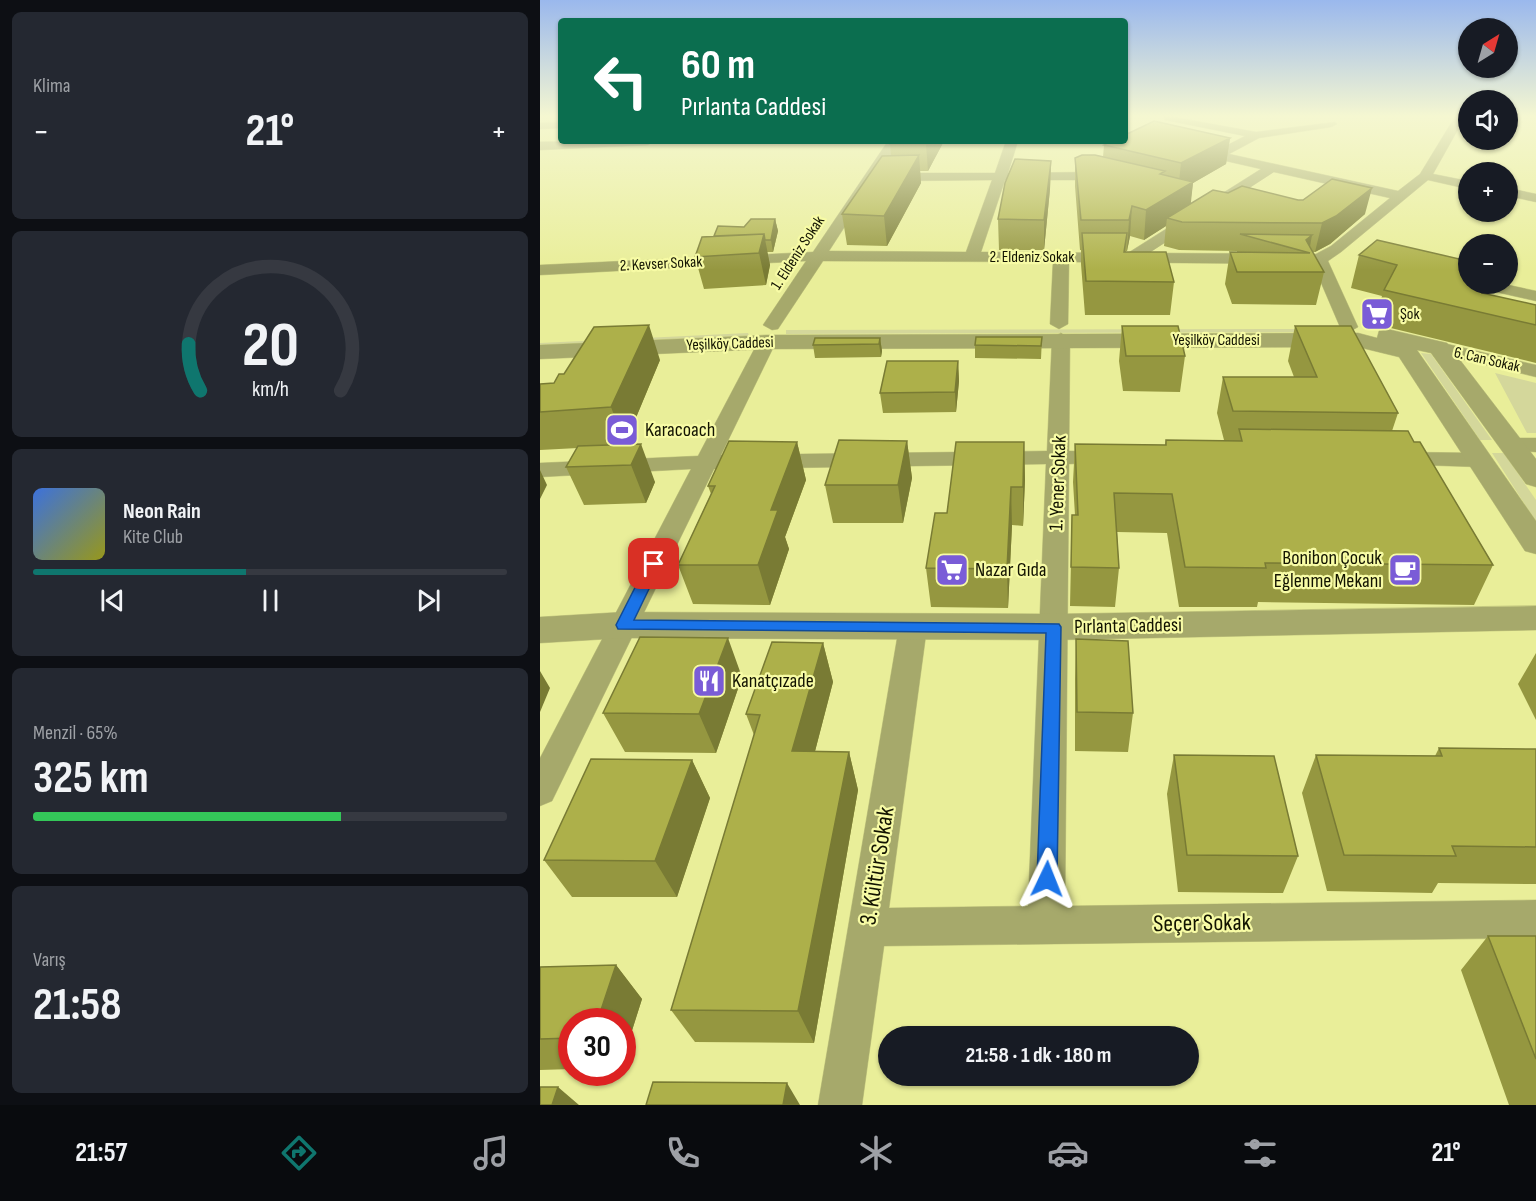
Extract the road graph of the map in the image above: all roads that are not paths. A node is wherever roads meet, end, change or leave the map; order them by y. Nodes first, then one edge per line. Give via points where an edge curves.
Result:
1 (877, 167) edge
2 (1003, 167) edge
3 (1272, 167) joint
4 (1431, 167) edge
5 (1425, 176) junction
6 (870, 177) junction
7 (999, 177) junction
8 (1458, 182) edge
9 (1126, 184) edge
10 (1518, 194) edge
11 (1401, 196) junction
12 (1536, 198) edge
13 (1191, 200) edge
14 (1213, 206) junction
15 (1336, 249) junction
16 (1358, 254) edge
17 (540, 256) edge
18 (818, 256) junction
19 (972, 257) junction
20 (1061, 258) junction
21 (1131, 258) junction
22 (1318, 259) junction
23 (566, 268) junction
24 (540, 270) edge
25 (1518, 292) edge
26 (1536, 296) edge
27 (1060, 332) junction
28 (769, 333) junction
29 (1354, 334) junction
30 (540, 338) edge
31 (1439, 348) junction
32 (540, 352) edge
33 (1407, 352) junction
34 (1536, 371) edge
35 (1524, 445) edge
36 (1475, 453) junction
37 (1058, 456) junction
38 (1129, 457) edge
39 (1375, 459) edge
40 (706, 462) junction
41 (540, 470) edge
42 (1536, 478) edge
43 (1536, 544) edge
44 (1536, 618) edge
45 (624, 625) junction
46 (913, 627) junction
47 (1054, 627) junction
48 (540, 630) edge
49 (540, 791) edge
50 (1536, 919) edge
51 (1046, 925) junction
52 (867, 927) junction
53 (840, 1105) edge

1 - 6 street, 1. Eldeniz Sokak
2 - 7 street
3 - 11 street
3 - 14 street
4 - 5 street
5 - 8 street
5 - 11 street
6 - 7 street
6 - 18 street, 1. Eldeniz Sokak
7 - 9 street via 1094,177
7 - 19 street
10 - 12 street
11 - 15 street
13 - 14 street
14 - 21 street
15 - 16 street
15 - 22 street
17 - 23 street
18 - 19 street, 2. Eldeniz Sokak
18 - 23 street, 2. Kevser Sokak
18 - 28 street, 1. Eldeniz Sokak
19 - 20 street, 2. Eldeniz Sokak
20 - 21 street, 2. Eldeniz Sokak
20 - 27 street, 1. Yener Sokak
21 - 22 street, 2. Eldeniz Sokak
22 - 29 street
23 - 24 street, 2. Kevser Sokak
25 - 26 street
27 - 28 street, Yeşilköy Caddesi
27 - 29 street, Yeşilköy Caddesi
27 - 37 street, 1. Yener Sokak
28 - 30 street, Yeşilköy Caddesi
28 - 32 street, Yeşilköy Caddesi
28 - 40 street, 1. Eldeniz Sokak
29 - 31 street, Yeşilköy Caddesi
29 - 33 street, Yeşilköy Caddesi
31 - 33 street
31 - 34 street, 6. Can Sokak
31 - 35 street
33 - 36 street
35 - 36 street
35 - 42 street
36 - 39 street
36 - 43 street
37 - 38 street
37 - 40 street
37 - 47 street, 1. Yener Sokak
40 - 41 street
40 - 45 street, 1. Eldeniz Sokak
44 - 47 street, Pırlanta Caddesi
45 - 46 street, Pırlanta Caddesi
45 - 48 street, Pırlanta Caddesi
45 - 49 street, 1. Eldeniz Sokak
46 - 47 street, Pırlanta Caddesi
46 - 52 street, 3. Kültür Sokak
47 - 51 street, 1. Yener Sokak
50 - 51 street, Seçer Sokak
51 - 52 street, Seçer Sokak
52 - 53 street, 3. Kültür Sokak

